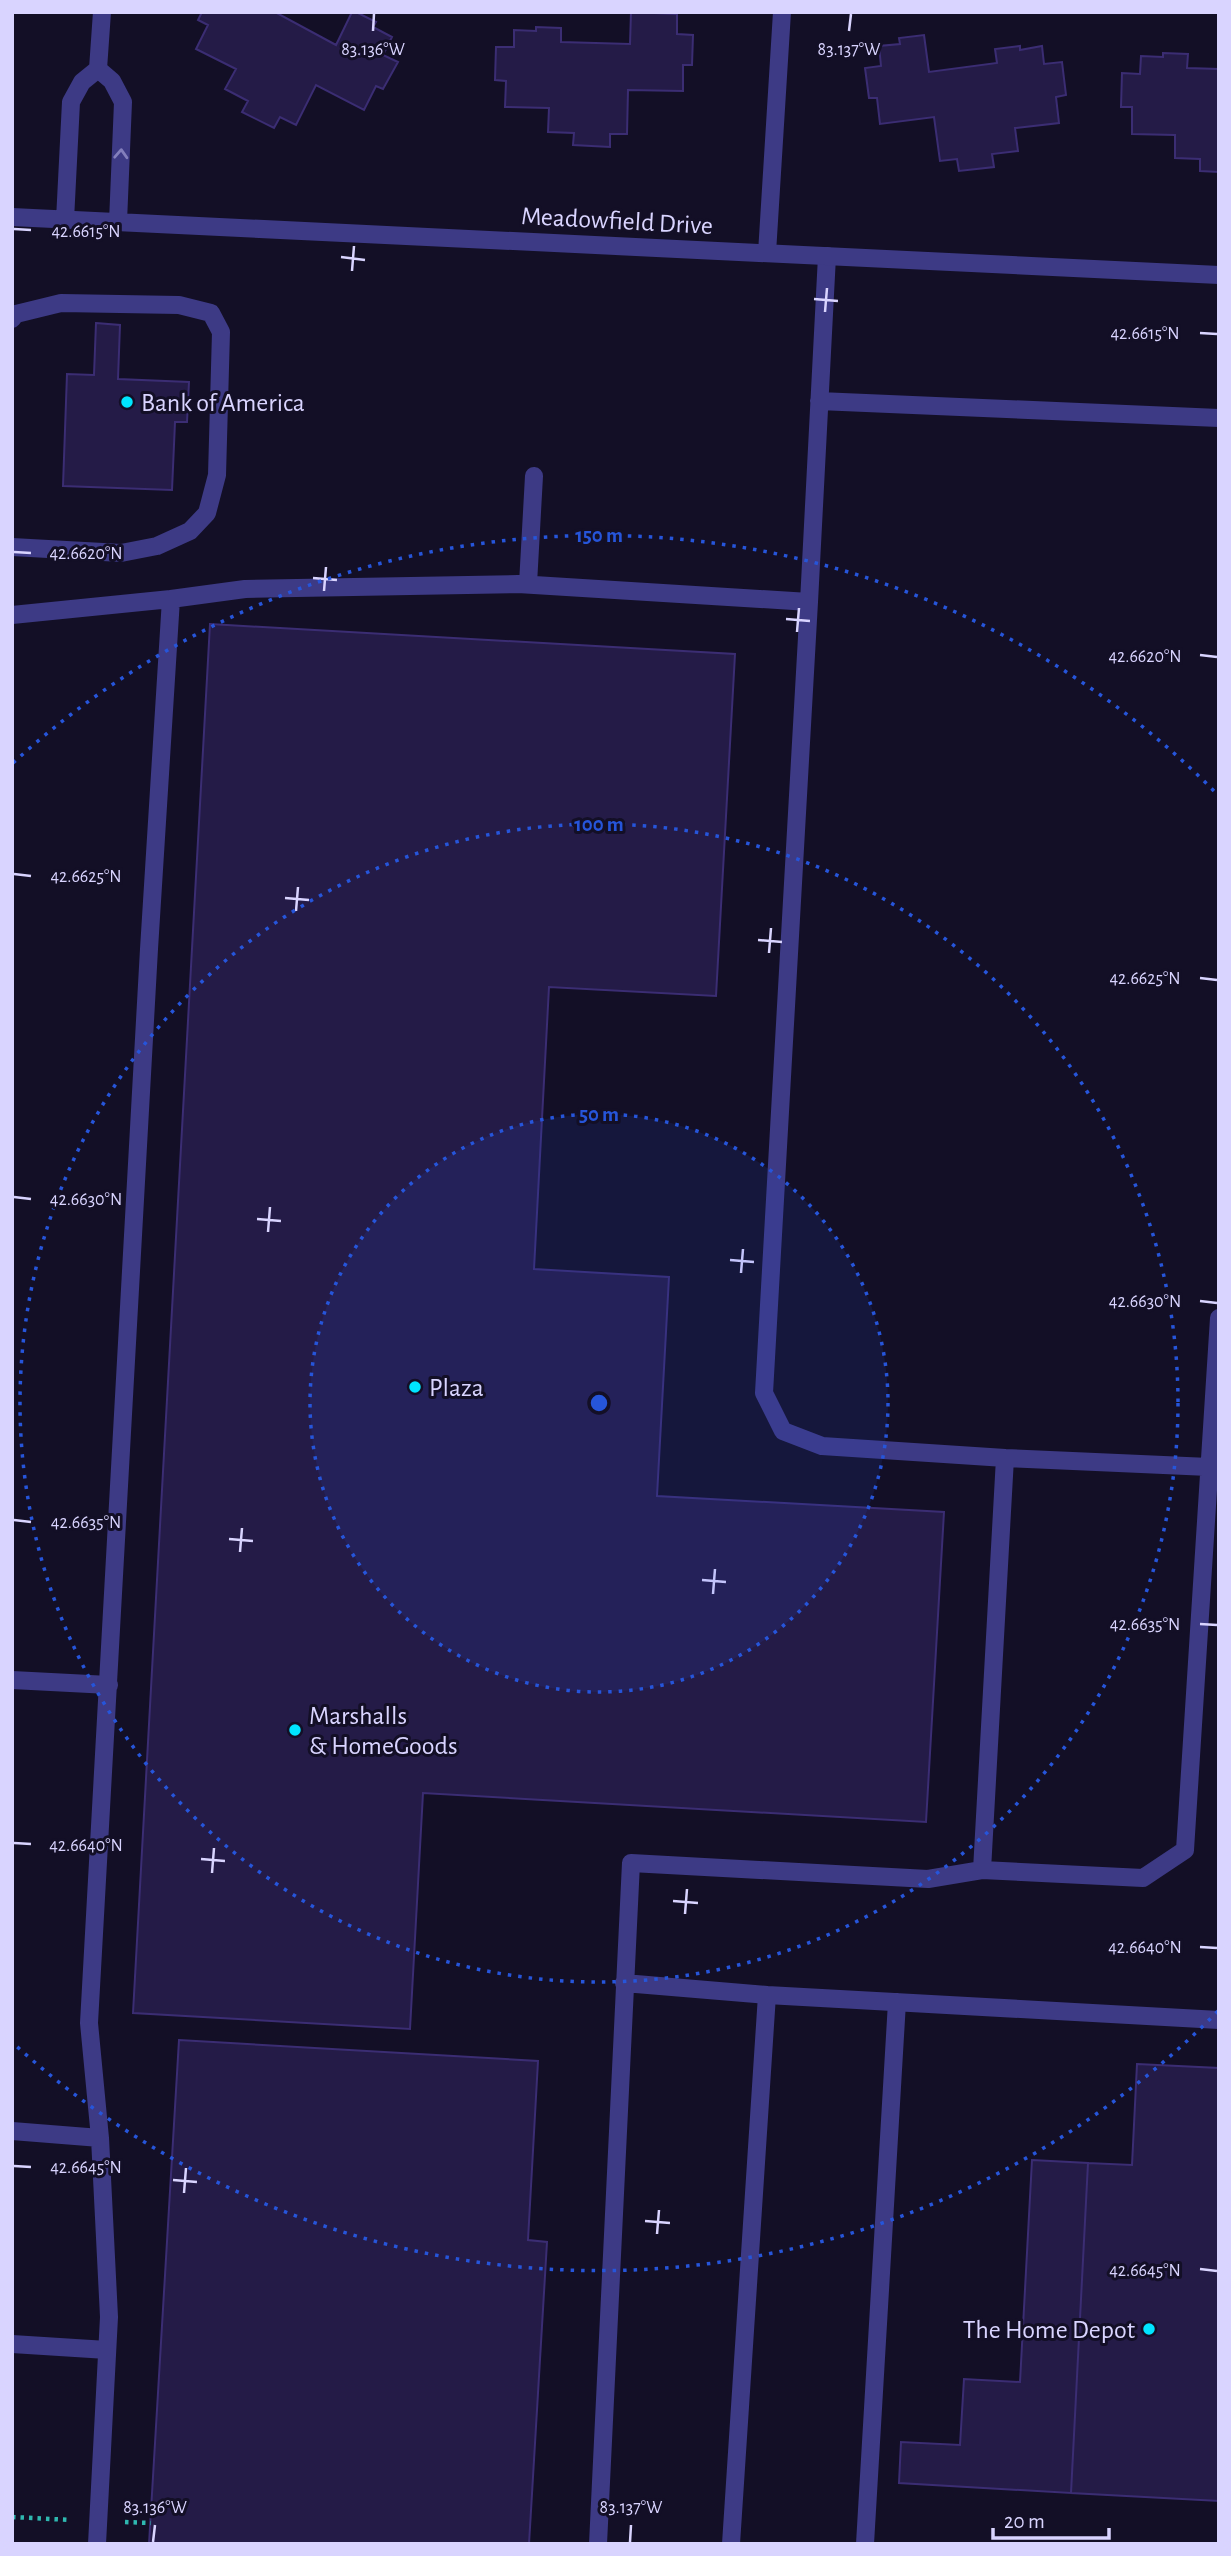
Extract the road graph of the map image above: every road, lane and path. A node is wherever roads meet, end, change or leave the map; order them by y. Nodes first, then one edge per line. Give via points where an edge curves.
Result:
1 (102, 12) edge
2 (782, 12) edge
3 (98, 69) junction
4 (12, 217) edge
5 (65, 220) junction
6 (118, 222) junction
7 (767, 253) junction
8 (827, 256) junction
9 (1219, 275) edge
10 (12, 319) edge
11 (819, 401) junction
12 (1219, 418) edge
13 (534, 476) dead end
14 (12, 547) edge
15 (528, 584) junction
16 (171, 599) junction
17 (809, 602) junction
18 (12, 615) edge
19 (1219, 1318) edge
20 (1005, 1458) junction
21 (1209, 1466) junction
22 (12, 1680) edge
23 (109, 1685) junction
24 (982, 1870) junction
25 (624, 1983) junction
26 (767, 1995) junction
27 (897, 2002) junction
28 (1219, 2020) edge
29 (12, 2131) edge
30 (100, 2138) junction
31 (12, 2344) edge
32 (107, 2350) junction
33 (97, 2544) edge
34 (598, 2544) edge
35 (731, 2544) edge
36 (865, 2544) edge

1 - 3 street
2 - 7 street
3 - 5 street via 82,82 71,102
6 -> 3 street via 123,102 112,81
4 - 5 street, Meadowfield Drive
5 - 6 street, Meadowfield Drive
6 - 7 street, Meadowfield Drive
7 - 8 street, Meadowfield Drive
8 - 9 street, Meadowfield Drive
8 - 11 street
10 - 14 street via 16,314 61,303 179,305 211,313 221,332 217,475 207,513 190,531 157,546 121,553
11 - 12 street
11 - 17 street
13 - 15 street
15 - 16 street via 245,589
15 - 17 street
16 - 18 street
16 - 23 street
17 - 20 street via 764,1393 783,1430 822,1446
19 - 21 street
20 - 21 street
20 - 24 street
21 - 24 street via 1185,1850 1143,1878
22 - 23 street
23 - 30 street via 89,2023
24 - 25 street via 928,1879 631,1863
25 - 26 street
25 - 34 street
26 - 27 street
26 - 35 street
27 - 28 street
27 - 36 street
29 - 30 street
30 - 32 street
31 - 32 street
32 - 33 street

